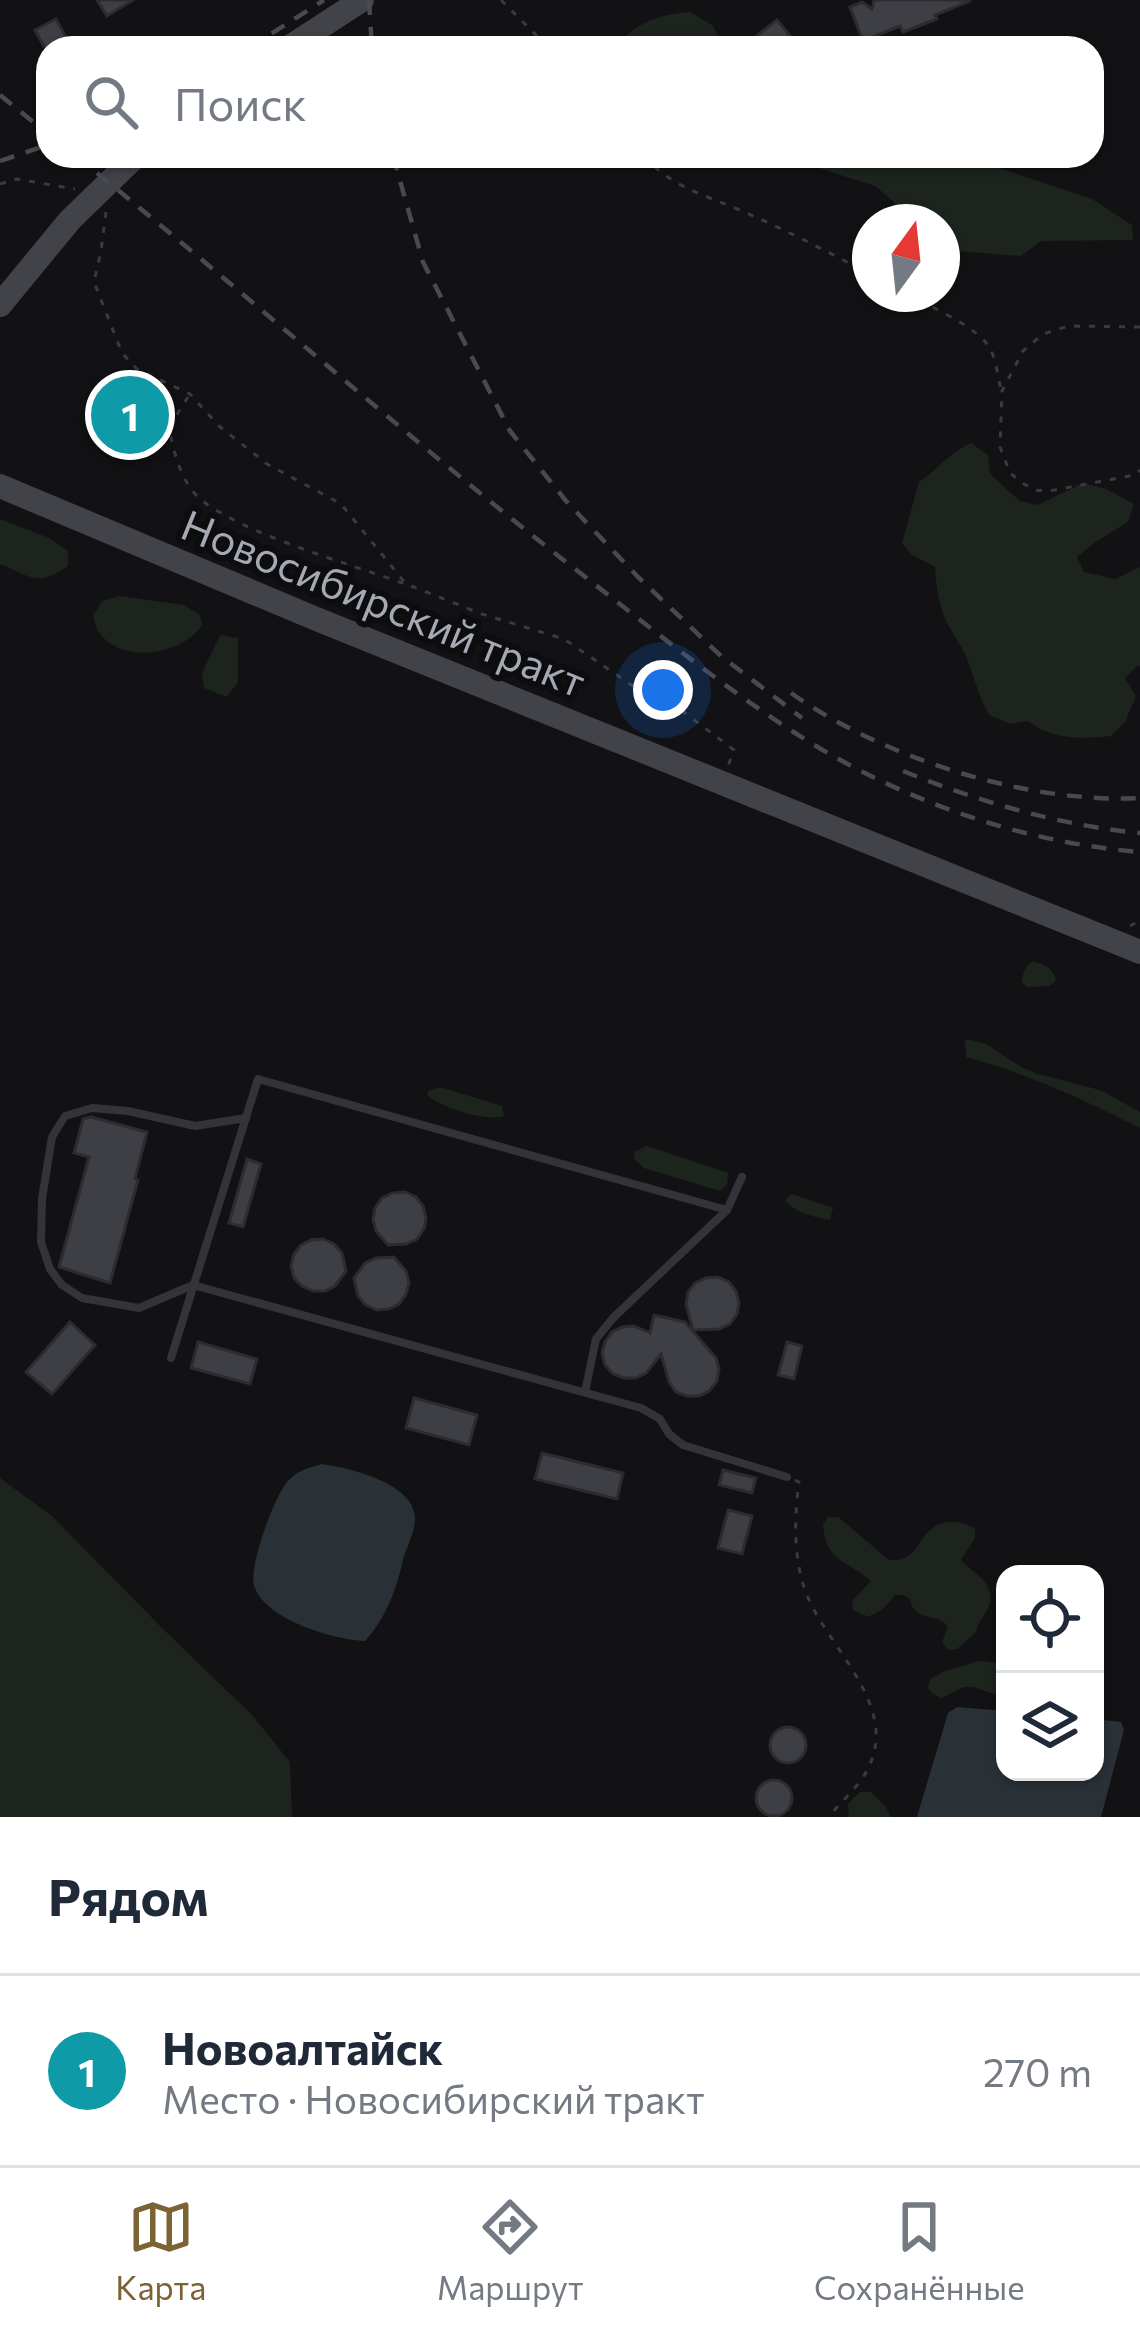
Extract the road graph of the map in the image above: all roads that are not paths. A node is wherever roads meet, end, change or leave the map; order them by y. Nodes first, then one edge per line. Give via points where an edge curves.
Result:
1 (362, 0) edge
2 (306, 36) edge
3 (123, 168) edge
4 (0, 305) edge
5 (0, 470) edge
6 (0, 485) edge
7 (269, 599) junction
8 (1140, 952) edge
9 (246, 1118) junction
10 (742, 1177) dead end
11 (728, 1210) junction
12 (193, 1285) junction
13 (171, 1358) dead end
14 (585, 1392) junction
15 (788, 1477) road end

1 - 2 main road
3 - 4 main road
5 - 7 main road
6 - 7 main road, Новосибирский тракт
7 - 8 main road, Новосибирский тракт
9 - 11 lane via 258,1079
9 - 12 lane
9 - 12 lane via 195,1126 92,1108 65,1116 52,1137 41,1241 62,1285 82,1298 139,1308
10 - 11 lane
11 - 14 lane via 596,1339
12 - 13 lane
12 - 14 lane
14 - 15 lane via 641,1408 683,1445

